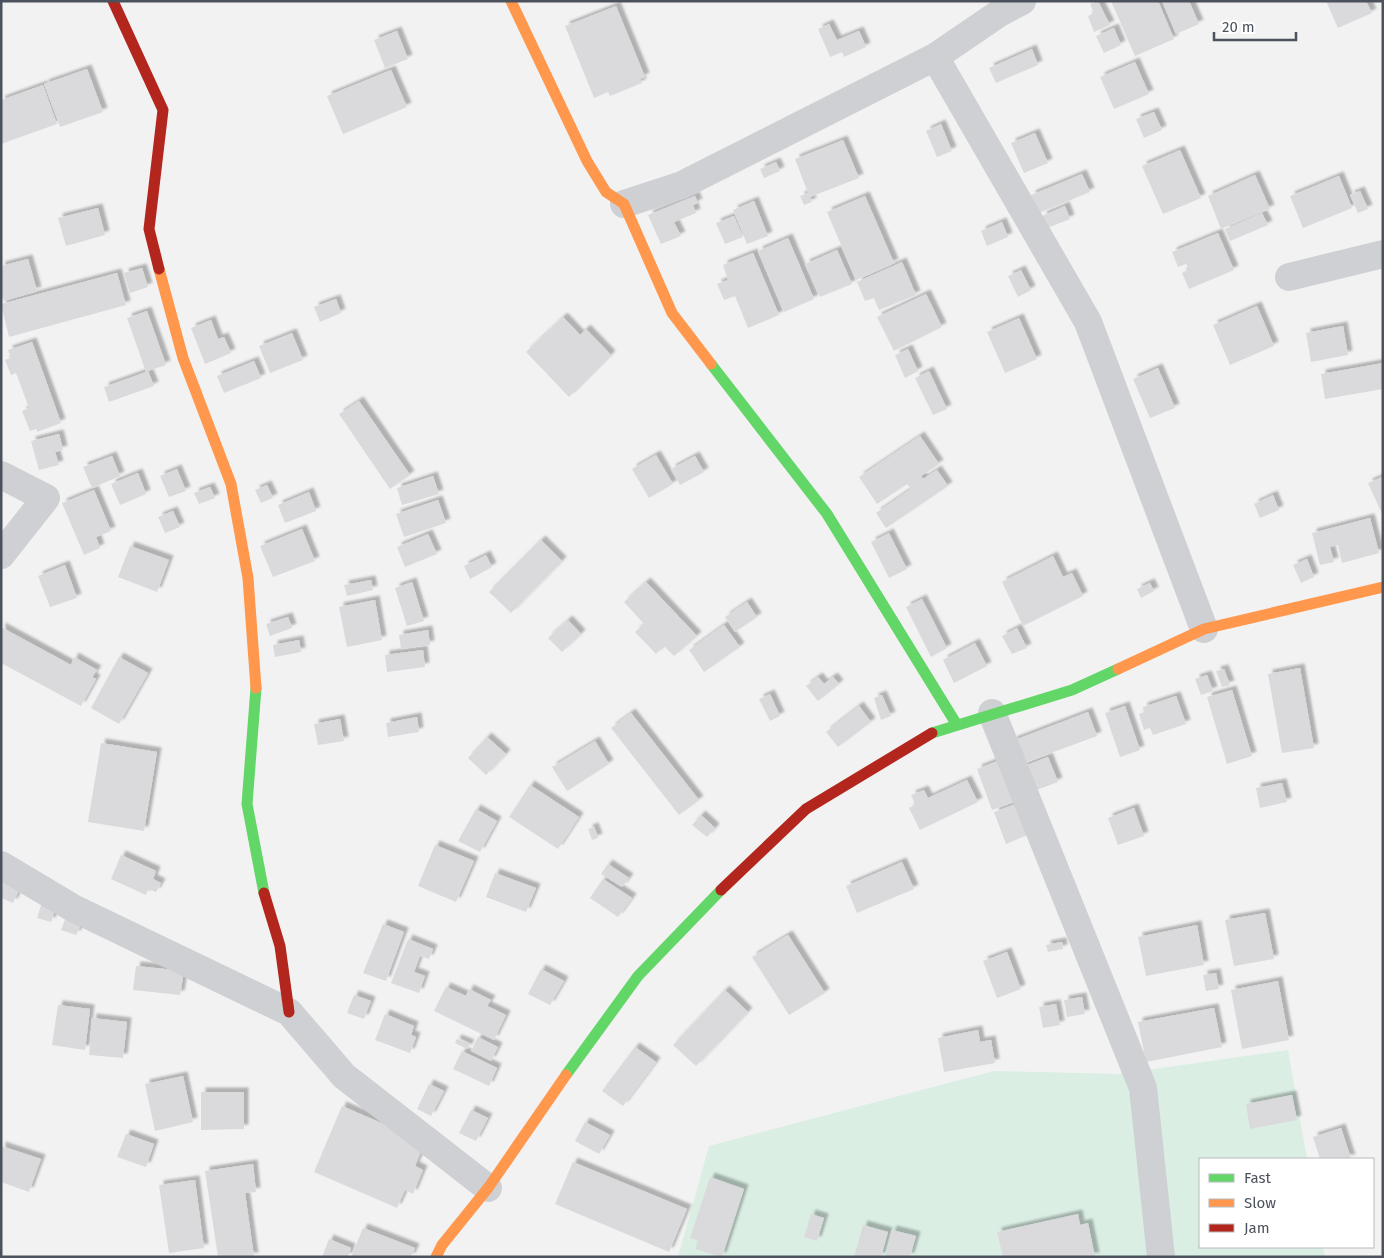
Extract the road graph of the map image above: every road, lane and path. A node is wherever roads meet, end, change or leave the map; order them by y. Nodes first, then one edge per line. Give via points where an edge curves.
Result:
1 (113, 1) edge
2 (511, 1) edge
3 (1022, 1) edge
4 (935, 57) junction
5 (624, 204) junction
6 (1383, 254) edge
7 (1289, 277) dead end
8 (1, 474) edge
9 (1, 555) edge
10 (1383, 587) edge
11 (1204, 629) junction
12 (992, 713) junction
13 (957, 725) junction
14 (1, 865) edge
15 (289, 1012) junction
16 (488, 1188) junction
17 (436, 1257) edge
18 (1161, 1257) edge

1 - 15 street via 163,110 150,229 183,358 231,484 248,578 256,688 247,804 260,879 280,946
2 - 5 street via 587,161 606,192
3 - 4 street
4 - 5 street via 682,185
4 - 11 street via 1088,322
5 - 13 street via 672,313 827,514
6 - 7 street
8 - 9 street via 46,498
10 - 11 street
11 - 12 street via 1072,690
12 - 13 street
12 - 18 street via 1143,1088
13 - 16 street via 926,735 806,809 731,880 638,976
14 - 15 street via 73,908
15 - 16 street via 344,1076
16 - 17 street via 442,1244

